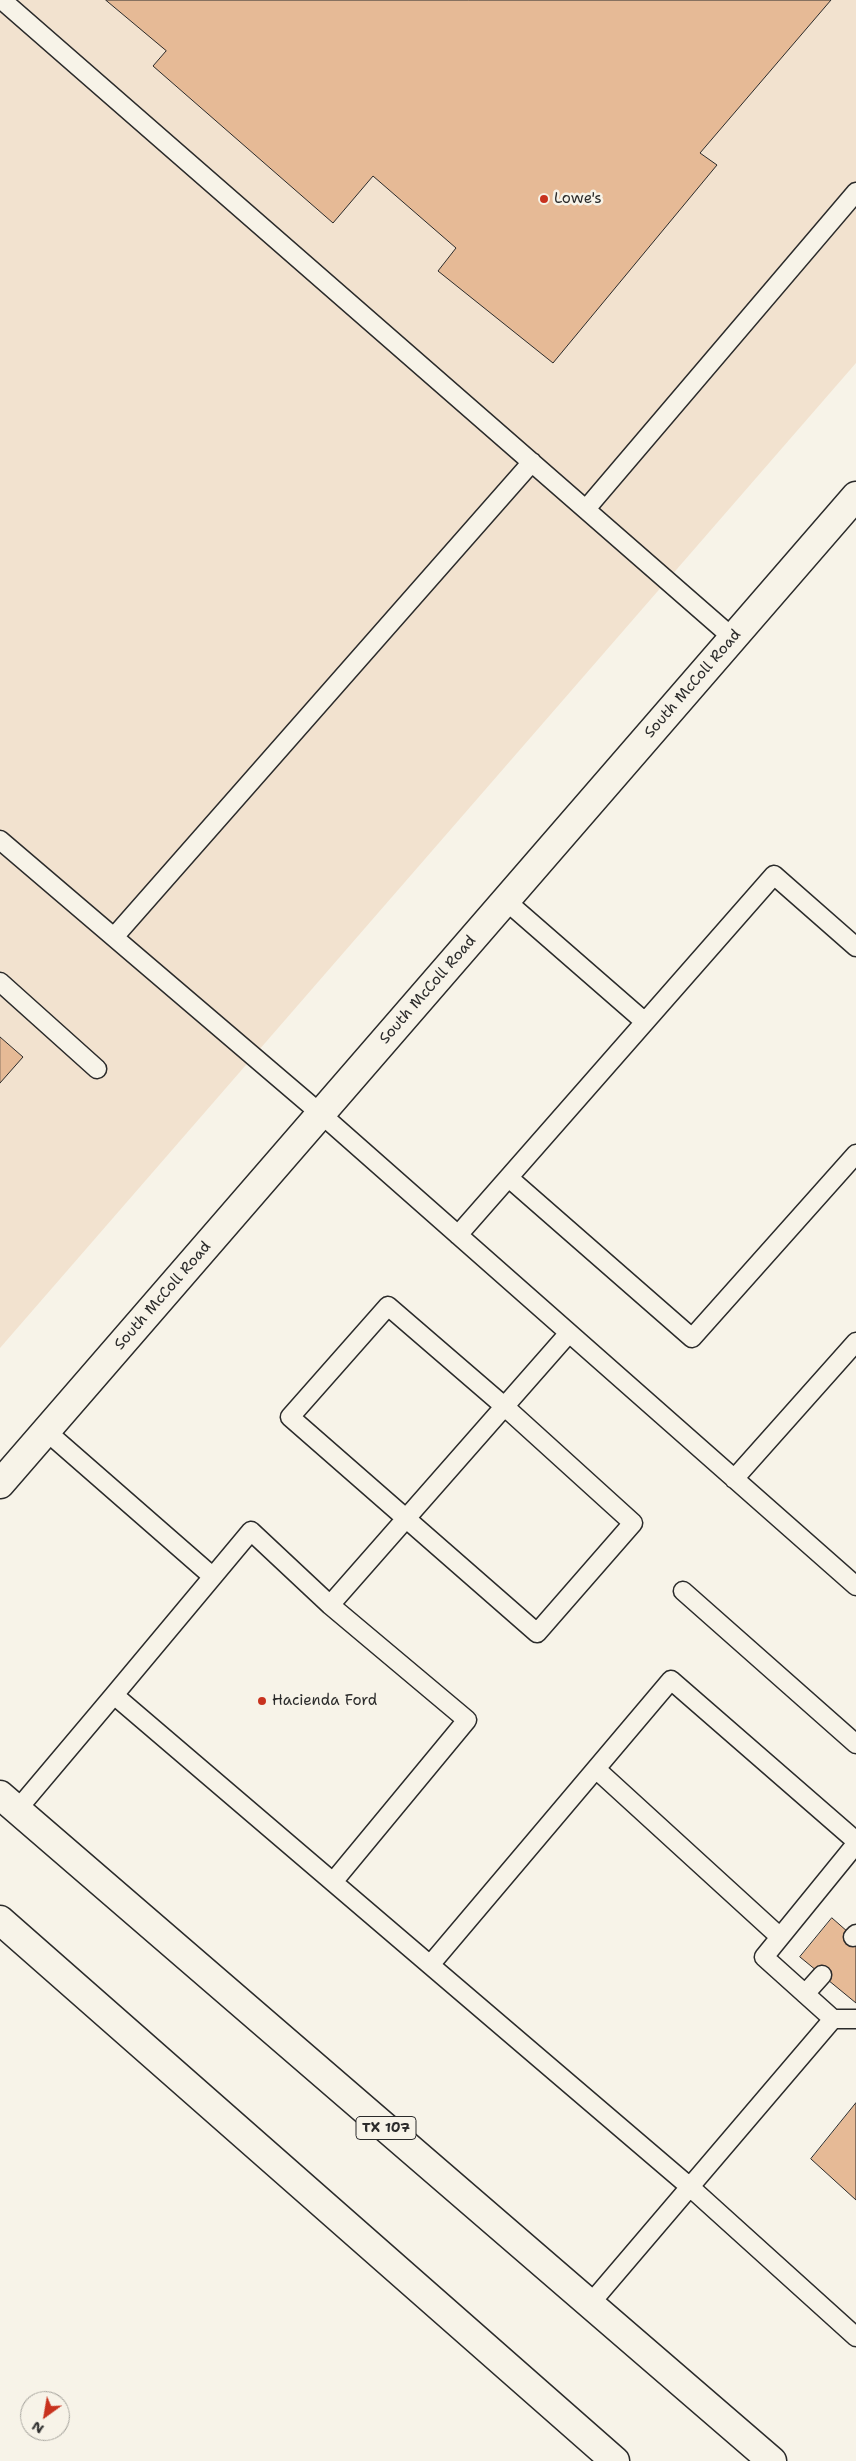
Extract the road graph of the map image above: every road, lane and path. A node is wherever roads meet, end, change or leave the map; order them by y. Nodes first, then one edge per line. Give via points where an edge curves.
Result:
1 (2, 0) edge
2 (856, 192) edge
3 (532, 462) junction
4 (856, 496) edge
5 (586, 510) junction
6 (733, 638) junction
7 (0, 840) edge
8 (505, 900) junction
9 (114, 937) junction
10 (856, 947) edge
11 (0, 982) edge
12 (645, 1022) junction
13 (96, 1070) dead end
14 (321, 1114) junction
15 (856, 1154) edge
16 (509, 1178) junction
17 (458, 1235) junction
18 (569, 1333) junction
19 (856, 1342) edge
20 (504, 1406) junction
21 (46, 1431) junction
22 (734, 1479) junction
23 (0, 1484) edge
24 (407, 1518) junction
25 (212, 1576) junction
26 (856, 1586) edge
27 (682, 1590) dead end
28 (330, 1605) junction
29 (114, 1695) junction
30 (856, 1744) edge
31 (596, 1769) junction
32 (9, 1802) edge
33 (856, 1842) edge
34 (333, 1882) junction
35 (0, 1920) edge
36 (780, 1937) junction
37 (430, 1965) junction
38 (822, 1975) dead end
39 (805, 1994) junction
40 (833, 2019) junction
41 (856, 2019) edge
42 (690, 2187) junction
43 (590, 2304) junction
44 (856, 2337) edge
45 (615, 2461) edge
46 (772, 2461) edge

1 - 3 lane
2 - 5 lane
3 - 5 lane
3 - 9 lane
4 - 6 main road, South McColl Road
5 - 6 lane
6 - 8 main road, South McColl Road
7 - 9 lane
8 - 12 lane
8 - 14 main road, South McColl Road
9 - 14 lane
10 - 12 lane via 774,875
11 - 13 lane
12 - 16 lane
14 - 17 lane
14 - 21 main road, South McColl Road
15 - 16 lane via 692,1338
16 - 17 lane
17 - 18 lane
18 - 20 lane
18 - 22 lane
19 - 22 lane
20 - 24 lane
20 - 24 lane via 388,1306 290,1417
20 - 24 lane via 633,1523 537,1633
21 - 23 main road, South McColl Road
21 - 25 lane
22 - 26 lane
24 - 28 lane
25 - 28 lane via 250,1531
25 - 29 lane
27 - 30 lane
28 - 34 lane via 468,1720
29 - 32 lane
29 - 34 lane
31 - 33 lane via 672,1680
31 - 36 lane
31 - 37 lane
32 - 43 main road, TX 107
33 - 36 lane
34 - 37 lane
35 - 45 main road
36 - 39 lane via 764,1957
37 - 42 lane
38 - 39 lane
39 - 40 lane
40 - 41 lane
40 - 42 lane
42 - 43 lane
42 - 44 lane
43 - 46 main road, TX 107

